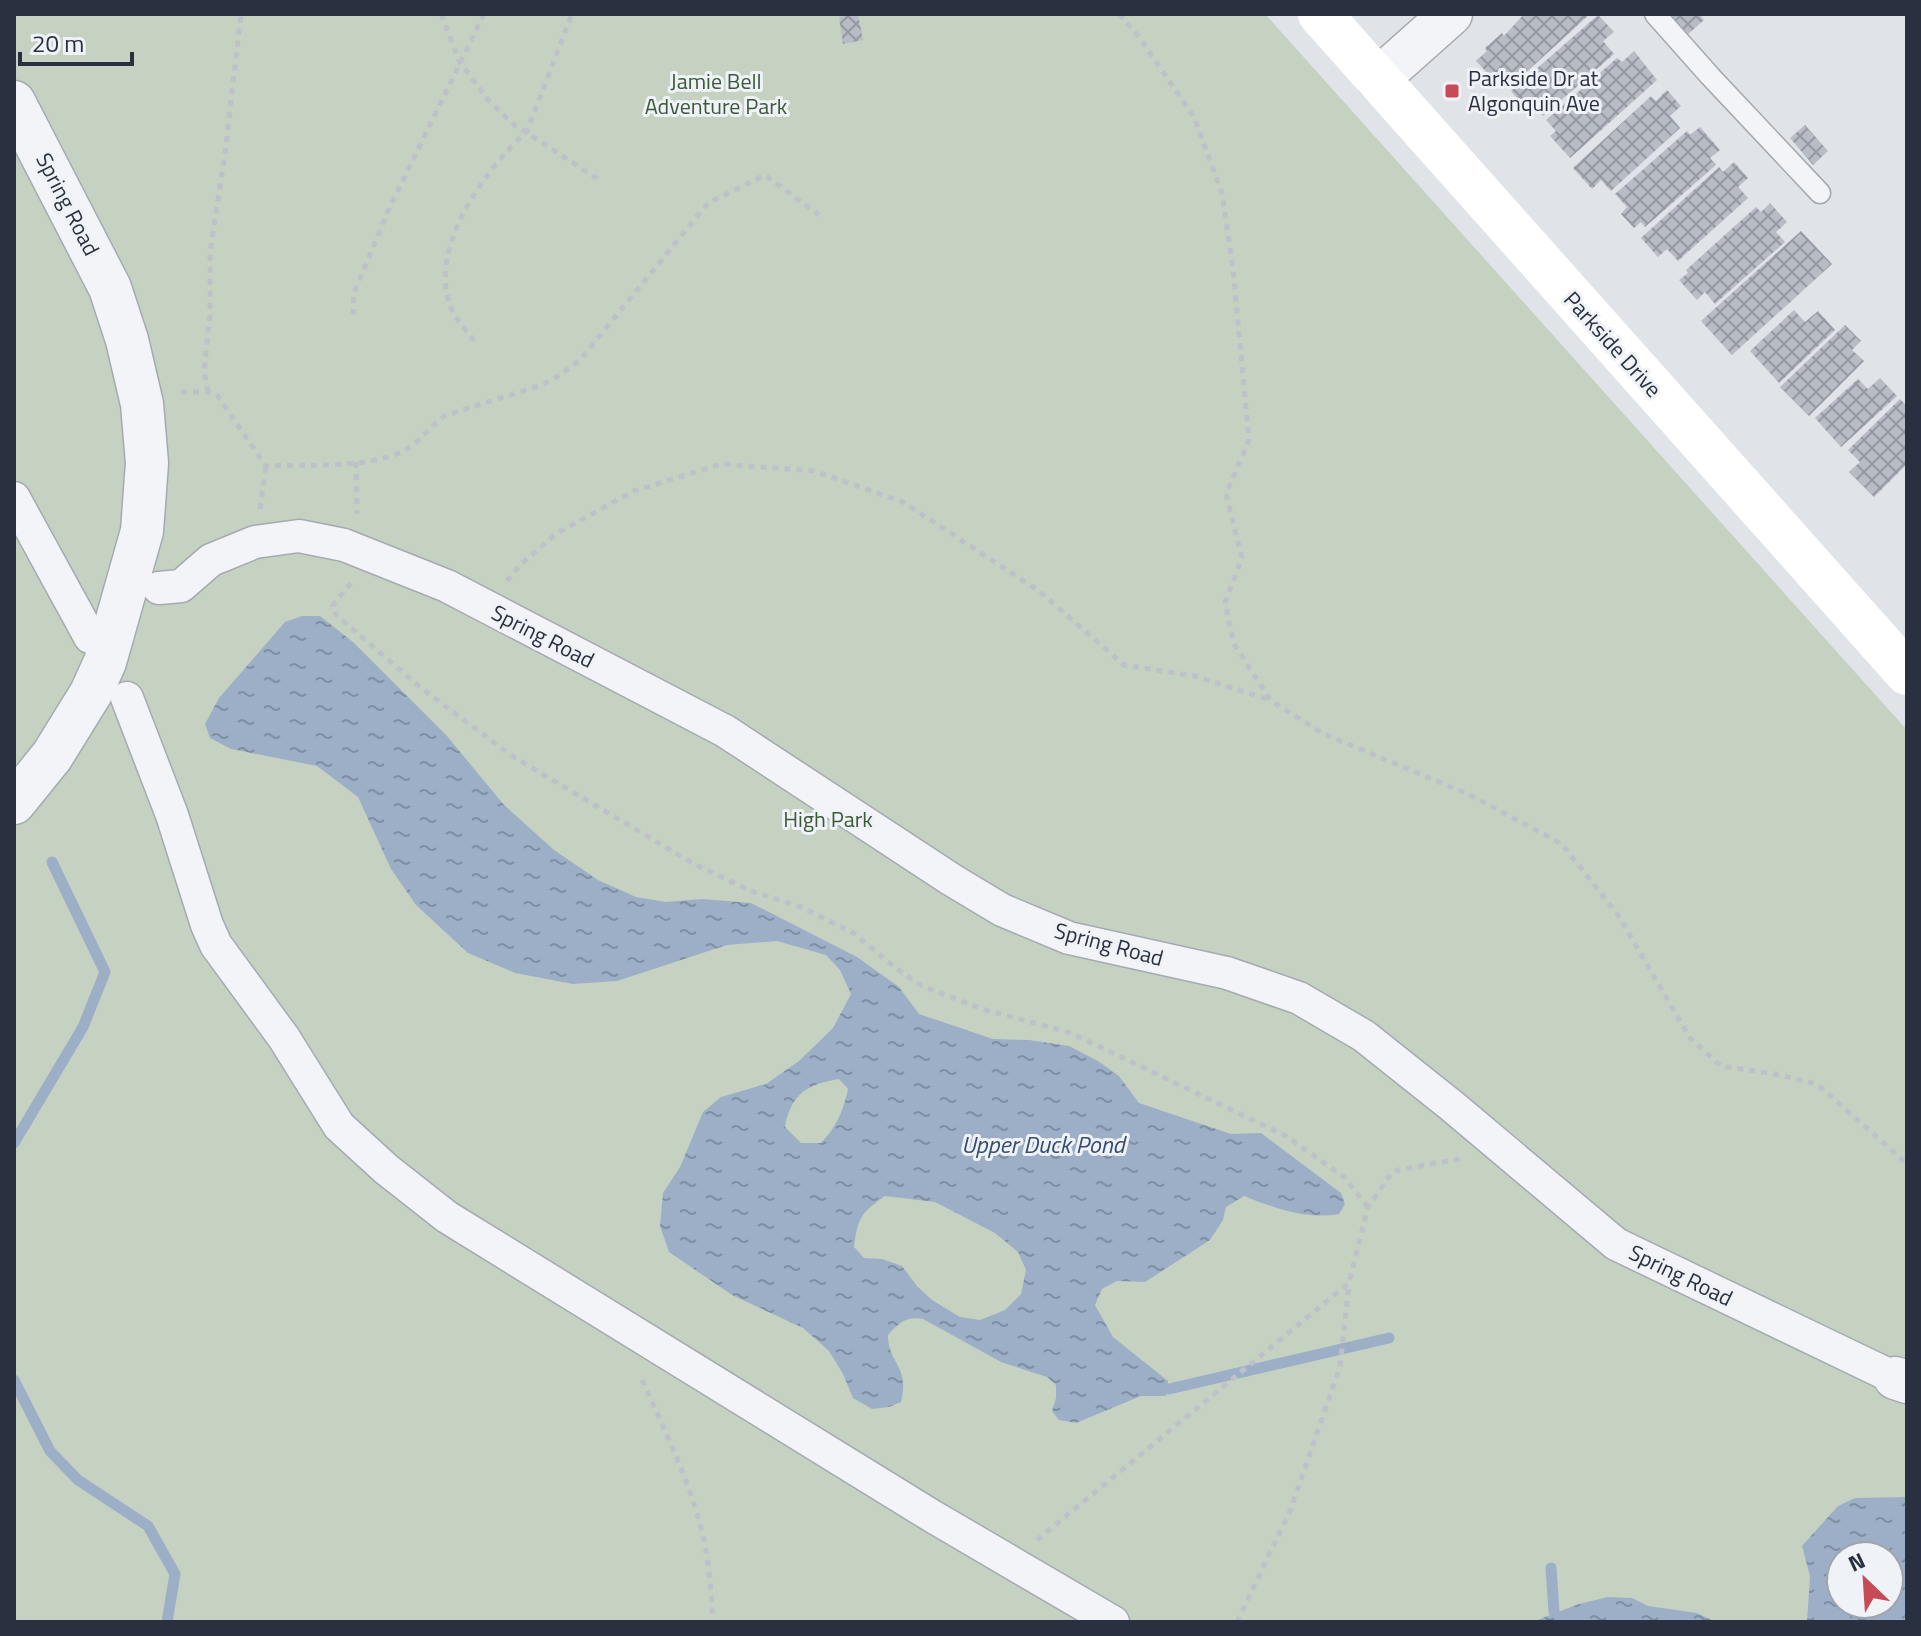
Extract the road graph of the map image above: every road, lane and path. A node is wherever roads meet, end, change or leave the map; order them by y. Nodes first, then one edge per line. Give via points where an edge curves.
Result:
1 (241, 14) edge
2 (441, 14) edge
3 (484, 14) edge
4 (572, 14) edge
5 (1119, 14) edge
6 (1320, 14) edge
7 (1451, 14) edge
8 (1655, 14) edge
9 (459, 61) junction
10 (1378, 79) junction
11 (14, 102) edge
12 (527, 131) junction
13 (598, 179) dead end
14 (1820, 193) dead end
15 (819, 215) dead end
16 (353, 315) dead end
17 (474, 341) dead end
18 (181, 392) dead end
19 (208, 392) junction
20 (356, 462) junction
21 (14, 498) edge
22 (365, 554) junction
23 (143, 590) junction
24 (486, 606) junction
25 (90, 637) dead end
26 (1907, 673) edge
27 (127, 698) dead end
28 (1271, 701) junction
29 (14, 803) edge
30 (1485, 1134) junction
31 (1907, 1164) edge
32 (1368, 1207) junction
33 (1349, 1283) junction
34 (640, 1375) dead end
35 (1901, 1380) edge
36 (1011, 1562) junction
37 (713, 1622) edge
38 (1113, 1622) edge
39 (1237, 1622) edge

1 - 19 path via 210,252 204,371
2 - 9 path
3 - 9 path
4 - 12 path
5 - 28 path via 1194,117 1222,193 1249,440 1226,494 1242,558 1225,603 1234,644
6 - 10 main road, Parkside Drive
7 - 10 street
8 - 14 lane
9 - 12 path via 489,101
9 - 16 path via 382,225 354,293
10 - 26 main road, Parkside Drive
11 - 23 street, Spring Road via 110,288 136,378 147,463
12 - 13 path
12 - 17 path via 480,187 452,233 444,277 452,310
15 - 20 path via 765,175 708,203 580,360 560,375 446,415 401,453
18 - 19 path
19 - 20 path via 217,395 266,466
20 - 22 path
21 - 25 street
22 - 23 street, Spring Road via 299,536 255,542 211,560 181,586
22 - 24 street, Spring Road
22 - 32 path via 332,606 336,615 512,756 694,864 855,934 922,986 1071,1033 1286,1136 1344,1177
23 - 29 street via 91,693 52,756
24 - 28 path via 519,566 557,533 634,491 721,464 814,471 903,502 1039,591 1124,665 1195,676
24 - 30 street, Spring Road via 725,731 1002,910 1069,938 1227,973 1299,998 1364,1036
27 - 36 street via 216,945 339,1126 447,1217
28 - 31 path via 1324,734 1468,794 1562,844 1618,915 1690,1038 1721,1066 1817,1084
30 - 32 path via 1464,1159 1393,1171
30 - 35 street, Spring Road via 1616,1244
32 - 33 path
33 - 36 path
33 - 39 path via 1340,1367 1290,1511
34 - 37 path via 685,1475 701,1525
36 - 38 street

